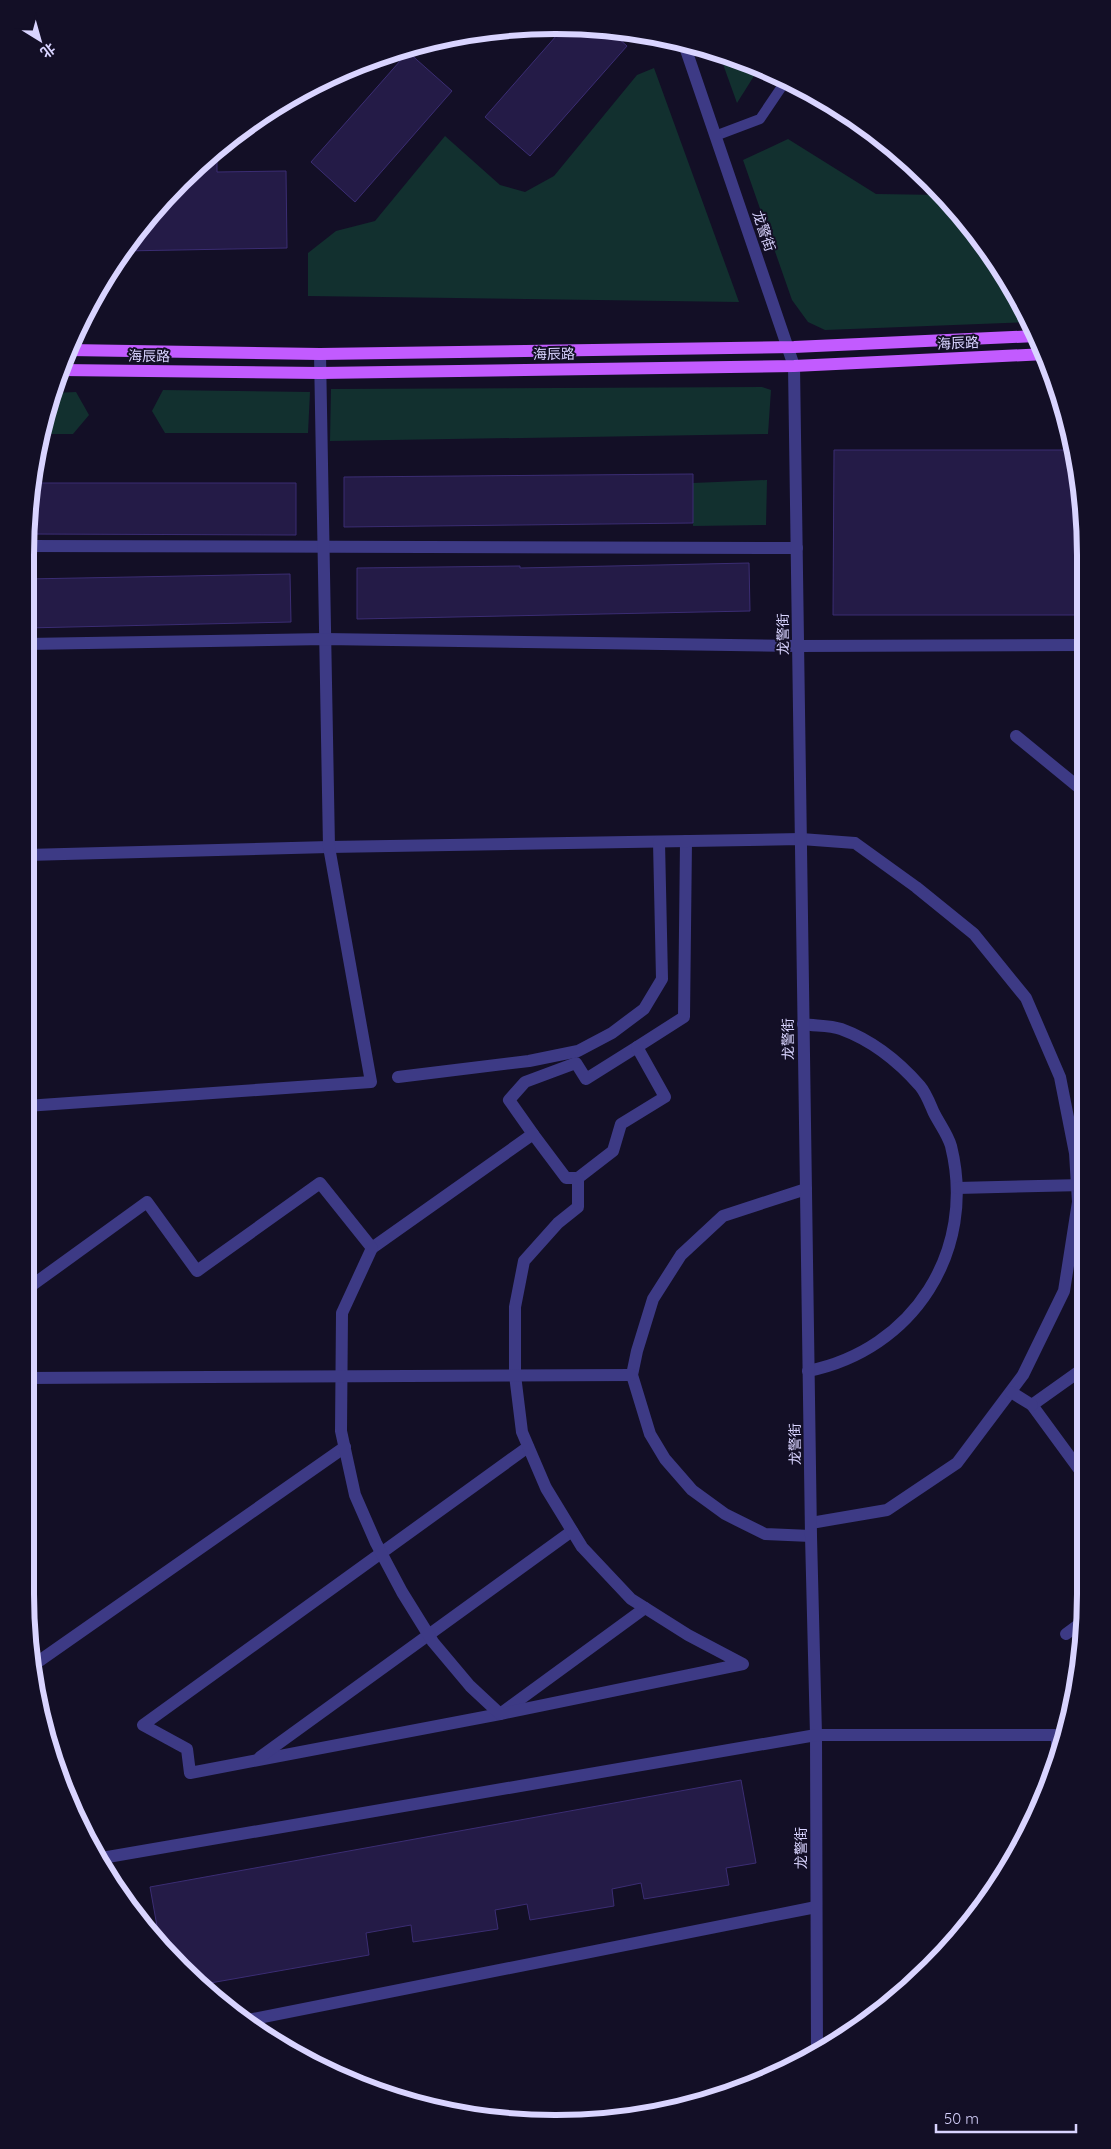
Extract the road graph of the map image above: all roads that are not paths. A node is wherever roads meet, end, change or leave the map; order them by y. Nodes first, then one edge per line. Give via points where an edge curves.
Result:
1 (686, 51) edge
2 (782, 86) edge
3 (715, 136) junction
4 (1028, 336) edge
5 (788, 347) junction
6 (76, 350) edge
7 (320, 354) junction
8 (1037, 354) edge
9 (794, 366) junction
10 (68, 370) edge
11 (320, 373) junction
12 (34, 546) edge
13 (323, 547) junction
14 (797, 548) junction
15 (325, 639) junction
16 (34, 644) edge
17 (1077, 645) edge
18 (798, 646) junction
19 (1016, 736) dead end
20 (1077, 786) edge
21 (801, 839) junction
22 (686, 841) junction
23 (659, 842) junction
24 (329, 847) junction
25 (34, 855) edge
26 (803, 1024) junction
27 (637, 1047) junction
28 (398, 1077) dead end
29 (34, 1105) edge
30 (533, 1134) junction
31 (1077, 1166) edge
32 (578, 1178) junction
33 (1077, 1185) edge
34 (957, 1188) junction
35 (806, 1189) junction
36 (1077, 1208) edge
37 (372, 1248) junction
38 (34, 1285) edge
39 (808, 1371) junction
40 (1077, 1373) edge
41 (515, 1375) junction
42 (632, 1375) junction
43 (342, 1376) junction
44 (34, 1378) edge
45 (1011, 1392) junction
46 (1032, 1405) junction
47 (345, 1447) junction
48 (528, 1447) junction
49 (1077, 1466) edge
50 (811, 1523) junction
51 (572, 1531) junction
52 (811, 1536) junction
53 (382, 1554) junction
54 (645, 1608) junction
55 (1076, 1627) edge
56 (428, 1634) junction
57 (1066, 1634) dead end
58 (38, 1662) edge
59 (500, 1714) junction
60 (816, 1734) junction
61 (1057, 1735) edge
62 (257, 1760) junction
63 (106, 1857) edge
64 (816, 1907) junction
65 (254, 2019) edge
66 (816, 2045) edge

1 - 3 street, 龙警街
2 - 3 lane via 760,119
3 - 5 street, 龙警街
4 - 5 main road, 海辰路
5 - 7 main road, 海辰路
5 - 9 street, 龙警街
6 - 7 main road, 海辰路
7 - 11 street
8 - 9 main road, 海辰路
9 - 11 main road, 海辰路
9 - 14 street, 龙警街
10 - 11 main road, 海辰路
11 - 13 street
12 - 13 street
13 - 14 street
13 - 15 street
14 - 18 street, 龙警街
15 - 16 street
15 - 18 street
15 - 24 street
17 - 18 street
18 - 21 street, 龙警街
19 - 20 street
21 - 22 street
21 - 26 street, 龙警街
21 - 31 street via 855,844 974,934 1026,998 1060,1078
22 - 23 street
22 - 27 street via 684,1017
23 - 24 street
23 - 28 street via 662,979 644,1009 612,1033 578,1051 529,1061
24 - 25 street
24 - 29 street via 371,1082
26 - 34 street via 840,1028 880,1048 921,1087 950,1145
26 - 35 street, 龙警街
27 - 30 street via 586,1078 576,1063 524,1082 509,1100
27 - 32 street via 666,1097 621,1124 613,1151
30 - 32 street via 566,1178
30 - 37 street
32 - 41 street via 578,1207 558,1223 524,1261 515,1307
33 - 34 street
34 - 39 street via 951,1244 928,1294 894,1332 830,1367
35 - 39 street, 龙警街
35 - 42 street via 723,1216 681,1255 653,1299 636,1351
36 - 45 street via 1064,1291 1023,1375
37 - 38 street via 320,1183 197,1271 148,1202
37 - 43 street via 342,1313
39 - 50 street, 龙警街
40 - 46 street
41 - 42 street
41 - 43 street
41 - 48 street via 522,1432
42 - 52 street via 650,1434 692,1490 725,1514 765,1534
43 - 44 street
43 - 47 street via 341,1431
45 - 46 street
45 - 50 street via 957,1463 887,1510
46 - 49 street
47 - 53 street via 355,1495
47 - 58 street
48 - 51 street via 546,1488
48 - 53 street
50 - 52 street, 龙警街
51 - 54 street via 582,1547 631,1599
51 - 56 street
52 - 60 street, 龙警街
53 - 56 street
53 - 62 street via 143,1725 187,1749 190,1773
54 - 59 street
54 - 59 street via 742,1664
55 - 57 street
56 - 59 street via 470,1686
56 - 62 street
59 - 62 street
60 - 61 street
60 - 63 street
60 - 64 street, 龙警街
64 - 65 street
64 - 66 street, 龙警街

